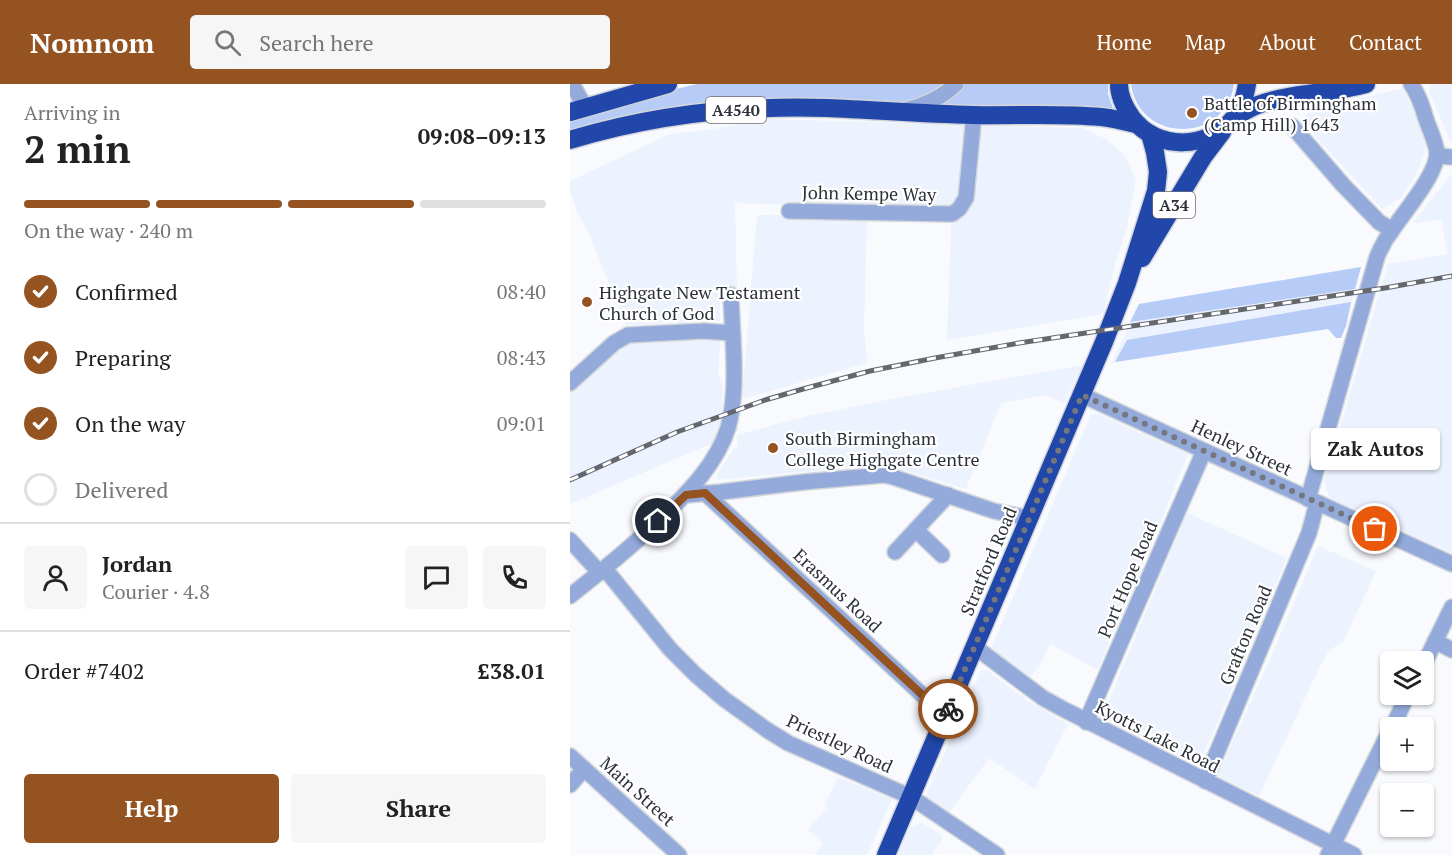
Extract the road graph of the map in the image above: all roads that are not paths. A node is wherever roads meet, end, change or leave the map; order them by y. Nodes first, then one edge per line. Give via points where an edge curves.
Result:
1 (572, 84) edge
2 (668, 84) edge
3 (956, 84) edge
4 (1119, 84) edge
5 (1247, 84) edge
6 (1366, 84) edge
7 (1411, 84) edge
8 (577, 109) edge
9 (900, 112) junction
10 (974, 116) junction
11 (1230, 123) junction
12 (1292, 126) dead end
13 (1143, 129) junction
14 (572, 143) edge
15 (1444, 157) edge
16 (789, 211) dead end
17 (1392, 230) junction
18 (1127, 283) junction
19 (730, 295) dead end
20 (731, 333) junction
21 (570, 383) edge
22 (1082, 395) junction
23 (1204, 451) junction
24 (705, 493) junction
25 (686, 495) junction
26 (948, 495) junction
27 (1313, 501) junction
28 (1028, 518) junction
29 (916, 530) junction
30 (570, 540) edge
31 (895, 552) dead end
32 (942, 555) dead end
33 (1452, 564) edge
34 (602, 571) junction
35 (570, 596) edge
36 (1452, 607) edge
37 (1435, 641) junction
38 (975, 647) junction
39 (1452, 650) edge
40 (1430, 651) edge
41 (945, 716) junction
42 (1086, 722) junction
43 (1380, 751) edge
44 (570, 756) edge
45 (584, 769) junction
46 (1205, 781) junction
47 (570, 785) edge
48 (911, 797) junction
49 (1330, 850) edge
50 (679, 855) edge
51 (886, 855) edge
52 (996, 855) edge
53 (1354, 855) edge

1 - 8 street
2 - 8 highway
3 - 9 street via 926,104
4 - 13 highway, Stratford Road via 1125,109
5 - 11 highway via 1243,102
6 - 11 highway via 1270,101 1254,106
7 - 15 street
9 - 10 highway, A4540
9 - 14 highway, A4540 via 825,108 717,111 654,119
10 - 13 highway, A4540 via 1102,117
10 - 16 street, John Kempe Way via 966,198 952,214
11 - 13 highway via 1208,139 1188,143 1168,142
11 - 18 highway, Stratford Road / A34 via 1203,157
12 - 17 street via 1343,185
13 - 18 highway, Stratford Road / A34 via 1155,152 1158,172
15 - 17 street, Grafton Road
17 - 27 street, Grafton Road via 1377,257
18 - 22 highway, Stratford Road / A34
19 - 20 street
20 - 21 street via 628,335
20 - 25 street via 734,386 728,426 706,471
22 - 23 street, Henley Street
22 - 28 highway, Stratford Road / A34
23 - 27 street, Henley Street
23 - 42 street, Port Hope Road
24 - 25 street
24 - 26 street via 884,475
24 - 41 street, Erasmus Road
25 - 34 street
26 - 28 street
26 - 29 street
27 - 33 street, Henley Street
27 - 46 street, Grafton Road via 1309,533
28 - 38 highway, Stratford Road / A34
29 - 31 street
29 - 32 street
30 - 34 street, Priestley Road
34 - 35 street
34 - 48 street, Priestley Road via 670,649 724,699 788,743
36 - 37 street
37 - 39 street
37 - 40 street
38 - 41 highway, Stratford Road / A34
38 - 42 street, Kyotts Lake Road via 1043,698
41 - 48 highway, Stratford Road / A34
42 - 46 street, Kyotts Lake Road
43 - 49 street
44 - 45 street, Main Street
45 - 47 street
45 - 50 street, Main Street
46 - 49 street, Kyotts Lake Road
48 - 51 highway, Stratford Road / A34
48 - 52 street, Priestley Road
49 - 53 street, Kyotts Lake Road

